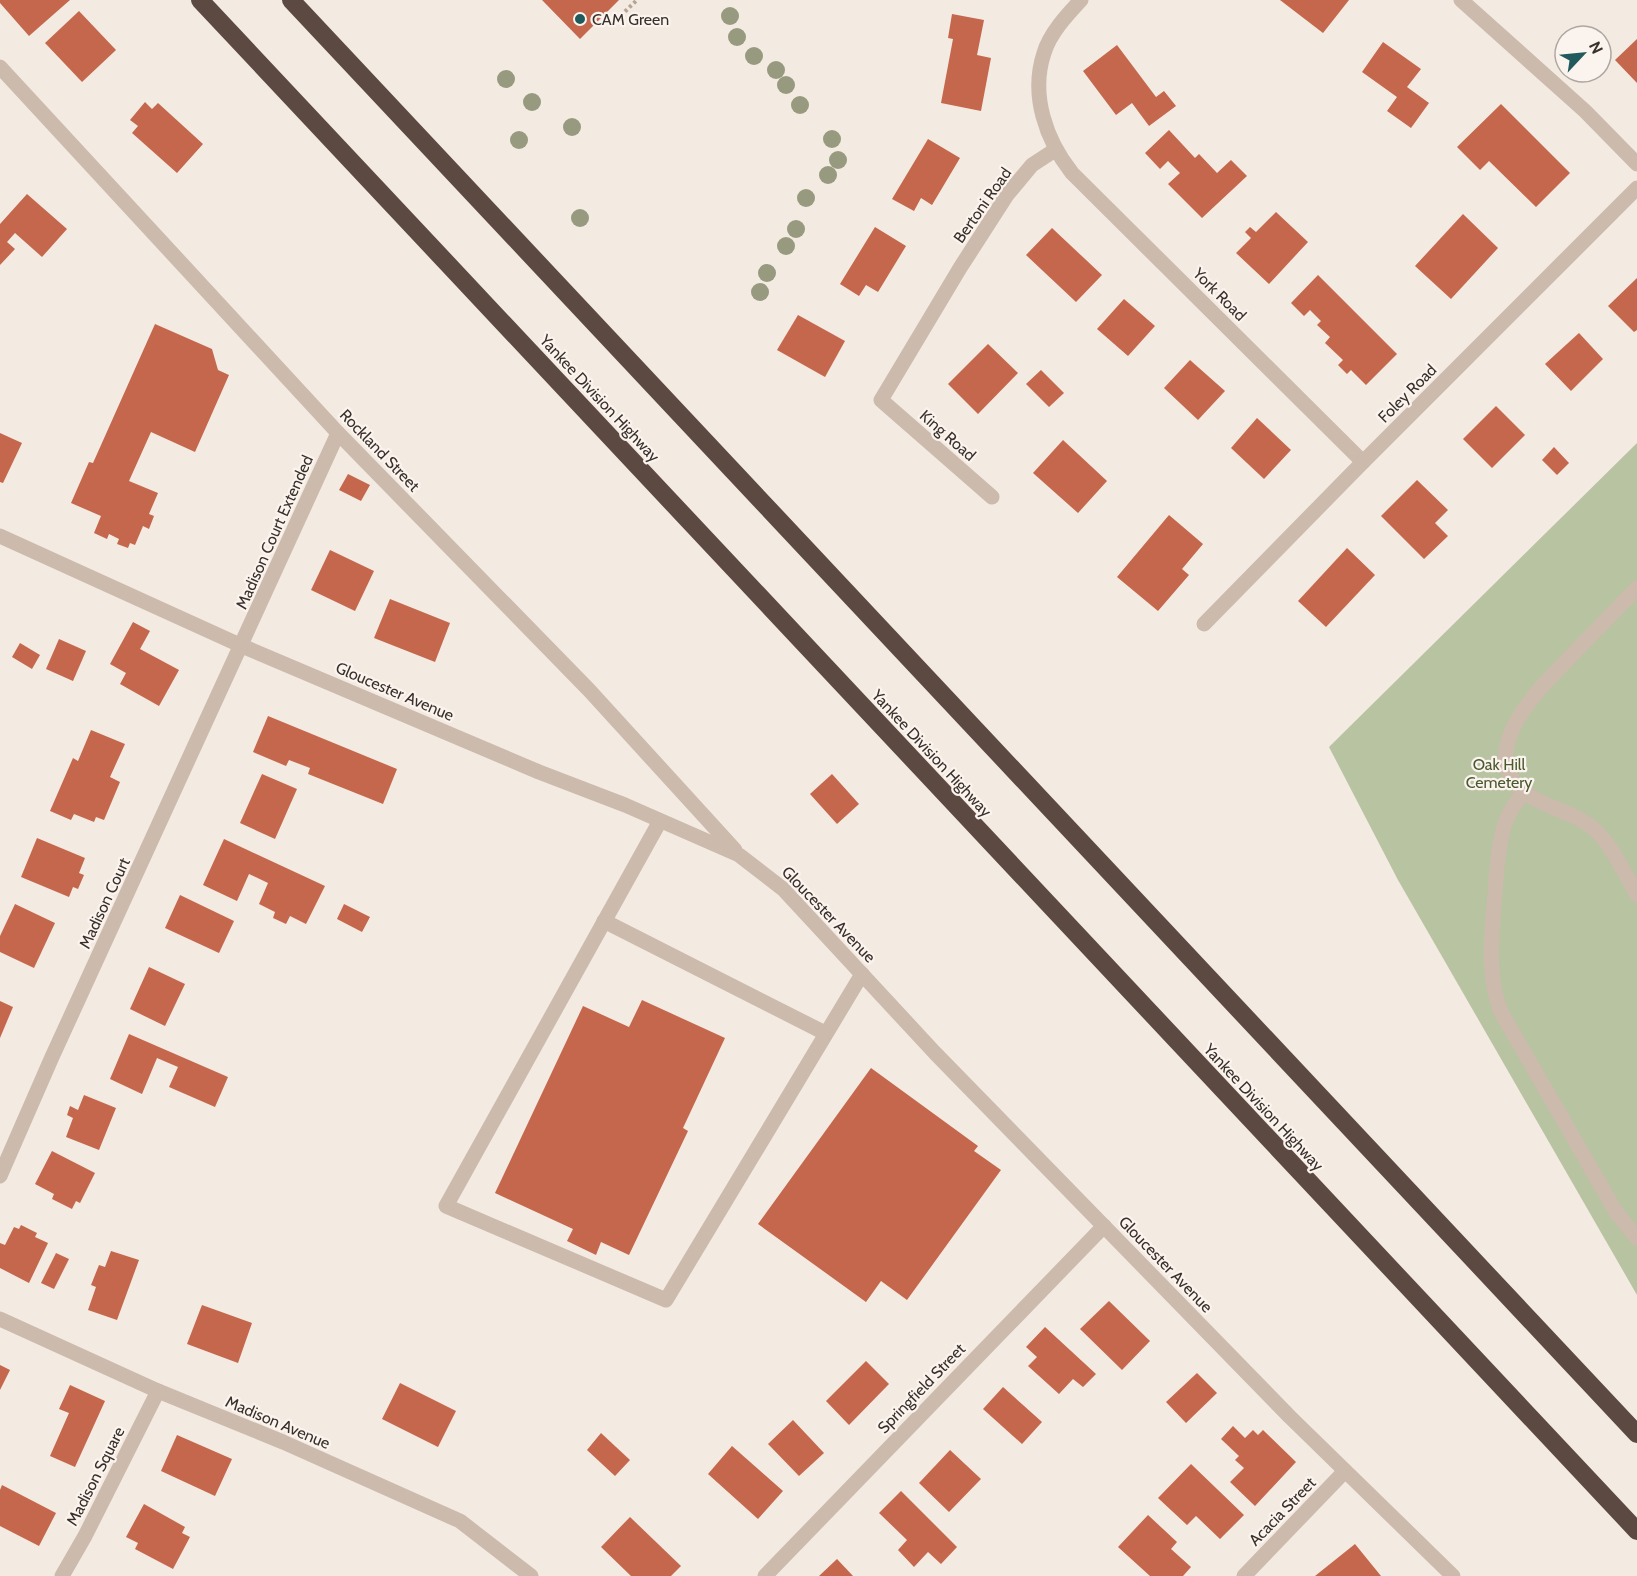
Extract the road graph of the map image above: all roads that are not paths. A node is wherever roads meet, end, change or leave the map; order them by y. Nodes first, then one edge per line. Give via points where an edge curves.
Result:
1 (200, 0) edge
2 (291, 0) edge
3 (1081, 0) edge
4 (1461, 0) edge
5 (0, 67) edge
6 (1055, 150) junction
7 (1637, 164) edge
8 (1637, 188) edge
9 (881, 400) joint
10 (338, 433) junction
11 (1363, 462) junction
12 (992, 497) dead end
13 (0, 536) edge
14 (1637, 588) edge
15 (1204, 624) dead end
16 (242, 646) junction
17 (1524, 791) junction
18 (660, 820) junction
19 (739, 855) junction
20 (1637, 895) edge
21 (604, 921) junction
22 (862, 974) junction
23 (825, 1033) junction
24 (0, 1176) edge
25 (1104, 1226) junction
26 (1637, 1238) edge
27 (0, 1318) edge
28 (158, 1391) junction
29 (1637, 1434) edge
30 (1346, 1472) junction
31 (1637, 1531) edge
32 (62, 1576) edge
33 (531, 1576) edge
34 (765, 1576) edge
35 (1244, 1576) edge
36 (1453, 1576) edge

1 - 31 highway, Yankee Division Highway
2 - 29 highway
3 - 6 street via 1067,14 1044,51 1040,72 1040,101
4 - 7 street via 1585,111
5 - 10 street, Rockland Street
6 - 9 street, Bertoni Road via 1032,165 1007,195
6 - 11 street, York Road via 1072,173
8 - 11 street, Foley Road
9 - 12 street, King Road
10 - 16 street, Madison Court Extended
10 - 19 street, Rockland Street via 589,690
11 - 15 street, Foley Road
13 - 16 street, Gloucester Avenue
14 - 17 street via 1537,691 1516,722 1506,756 1514,779
16 - 18 street, Gloucester Avenue
16 - 24 street, Madison Court
17 - 20 street via 1596,830
17 - 26 street via 1505,821 1499,850 1492,933 1495,994 1501,1012 1616,1212
18 - 19 street, Gloucester Avenue
18 - 21 street
19 - 22 street, Gloucester Avenue via 783,889
21 - 23 street
21 - 23 street via 446,1206 666,1300
22 - 23 street
22 - 25 street, Gloucester Avenue
25 - 30 street, Gloucester Avenue
25 - 34 street, Springfield Street
27 - 28 street, Madison Avenue
28 - 32 street, Madison Square
28 - 33 street, Madison Avenue via 460,1521
30 - 35 street, Acacia Street
30 - 36 street, Gloucester Avenue

